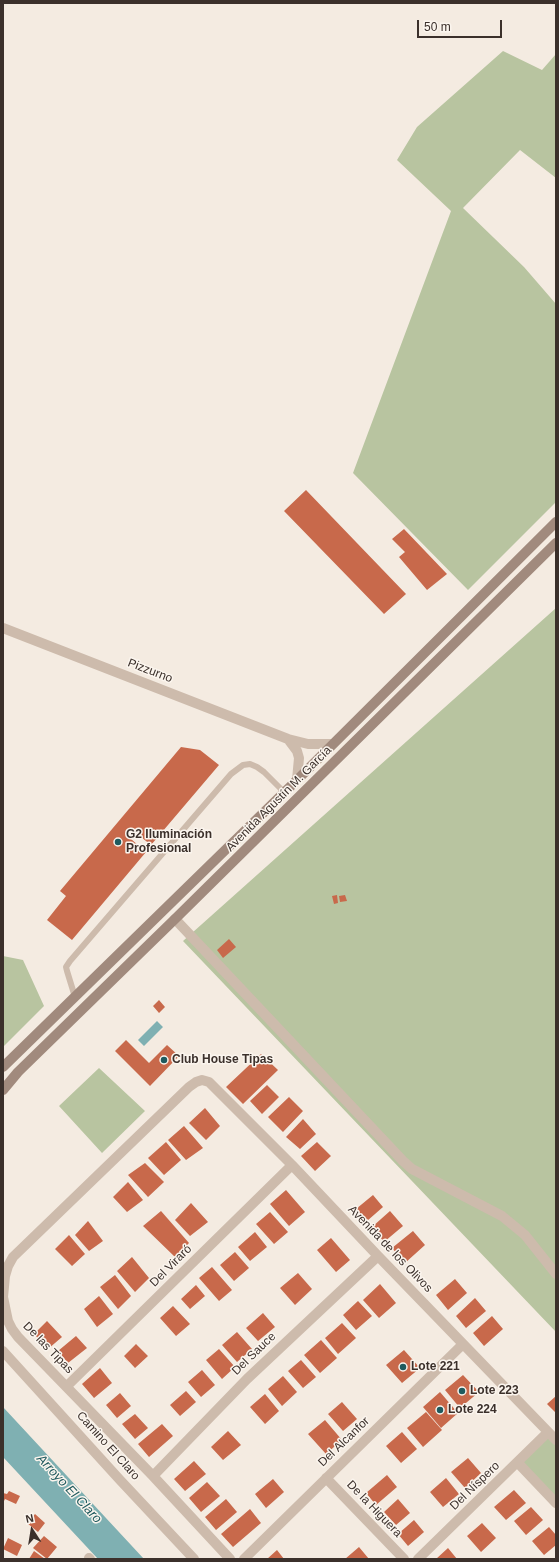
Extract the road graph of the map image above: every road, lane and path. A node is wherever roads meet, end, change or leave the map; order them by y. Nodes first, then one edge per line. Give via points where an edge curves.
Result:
1 (556, 522) edge
2 (556, 543) edge
3 (3, 628) edge
4 (288, 739) junction
5 (332, 744) junction
6 (297, 780) junction
7 (284, 792) junction
8 (175, 919) junction
9 (75, 997) junction
10 (3, 1067) edge
11 (202, 1080) joint
12 (3, 1090) edge
13 (292, 1165) junction
14 (378, 1256) junction
15 (556, 1274) edge
16 (463, 1344) junction
17 (3, 1351) edge
18 (68, 1386) junction
19 (548, 1432) junction
20 (556, 1440) edge
21 (518, 1463) junction
22 (153, 1476) junction
23 (326, 1478) junction
24 (556, 1503) edge
25 (194, 1559) edge
26 (230, 1559) edge
27 (244, 1559) edge
28 (404, 1559) edge
29 (418, 1559) edge

1 - 5 main road, Avenida Agustín M. García
2 - 8 main road, Avenida Agustín M. García
3 - 4 street, Pizzurno
4 - 5 street, Pizzurno via 308,744
4 - 6 street via 299,758
5 - 6 main road, Avenida Agustín M. García
6 - 7 main road, Avenida Agustín M. García
7 - 9 main road, Avenida Agustín M. García
7 - 9 lane via 264,772 250,764 243,765 231,774 70,961 66,967
8 - 12 main road, Avenida Agustín M. García via 18,1072
8 - 15 street via 403,1161 502,1216 525,1235
9 - 10 main road, Avenida Agustín M. García
11 - 13 street, Avenida de los Olivos via 209,1082
11 - 18 street, De las Tipas via 183,1093 13,1257 8,1266 3,1286 8,1321 12,1329
13 - 14 street, Avenida de los Olivos
13 - 18 street, Del Viraró
14 - 16 street, Avenida de los Olivos
14 - 22 street, Del Sauce via 247,1379
16 - 19 street, Avenida de los Olivos
16 - 23 street, Del Alcanfor
17 - 25 street, Camino El Claro
18 - 22 street, De las Tipas
19 - 20 street, Avenida de los Olivos
19 - 21 street, Del Níspero
21 - 24 street
21 - 29 street, Del Níspero
22 - 26 street, De las Tipas
23 - 27 street, Del Alcanfor
23 - 28 street, De la Higuera

